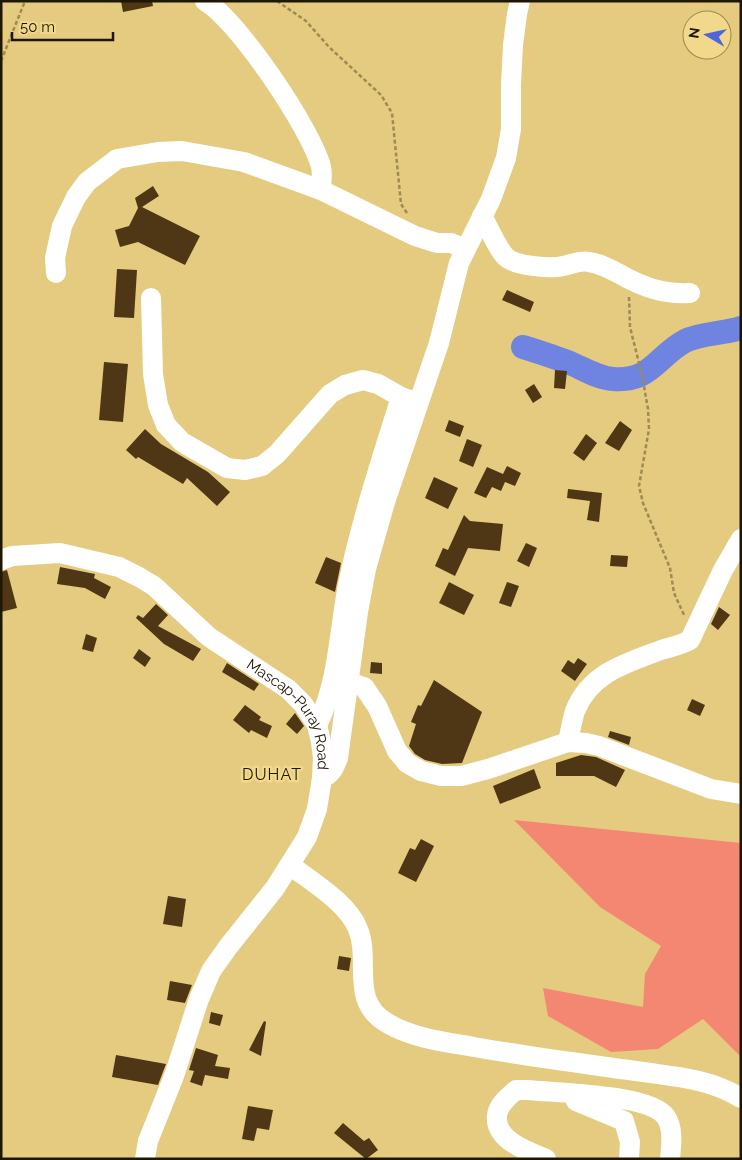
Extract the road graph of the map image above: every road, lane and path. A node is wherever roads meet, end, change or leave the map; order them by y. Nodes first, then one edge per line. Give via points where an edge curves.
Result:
1 (25, 1) edge
2 (205, 1) edge
3 (277, 1) edge
4 (520, 1) edge
5 (1, 61) edge
6 (321, 190) junction
7 (408, 215) dead end
8 (482, 216) junction
9 (465, 249) junction
10 (56, 274) dead end
11 (633, 281) junction
12 (690, 293) dead end
13 (151, 298) dead end
14 (410, 400) junction
15 (741, 539) edge
16 (1, 560) edge
17 (732, 567) edge
18 (696, 629) junction
19 (348, 682) junction
20 (317, 725) junction
21 (568, 742) junction
22 (322, 778) junction
23 (741, 794) edge
24 (290, 865) junction
25 (528, 1090) junction
26 (741, 1098) edge
27 (508, 1150) edge
28 (145, 1159) edge
29 (546, 1159) edge
30 (629, 1159) edge
31 (670, 1159) edge

1 - 5 path
2 - 6 street via 227,21 284,95 310,139 322,168
3 - 7 path via 306,21 381,95 392,113 401,204
4 - 8 street via 513,45 511,128 506,158
6 - 9 street via 415,236
6 - 10 street via 244,162 197,153 158,152 117,159 87,182 76,197 58,241
8 - 9 street
8 - 11 street via 500,252 518,264 561,267 580,261 592,262
9 - 14 street via 439,342
11 - 12 street via 670,294
11 - 18 path via 630,327 642,375 649,429 639,486 670,568 674,593 683,614
13 - 14 street via 153,374 158,405 166,425 182,442 227,468 245,470 262,466 277,454 330,394 344,385 363,380
14 - 19 street via 366,569
14 - 20 street via 363,516 331,687 326,709
15 - 17 street
16 - 20 street, Mascap-Puray Road via 12,556 60,553 118,566 154,586 209,638 288,689 304,704
17 - 18 street
18 - 21 street via 690,640 610,670 595,682 575,712
19 - 21 street via 364,687 397,751 421,772 461,776
19 - 22 street via 338,758 329,776
20 - 22 street, Mascap-Puray Road via 323,758
21 - 23 street via 599,746 711,789
22 - 24 street, Mascap-Puray Road via 317,809 307,837
24 - 26 street via 345,908 358,929 365,995 374,1013 387,1023 411,1034 453,1044 702,1080
24 - 28 street, Mascap-Puray Road via 212,972 199,999 148,1141
25 - 27 street via 516,1090 497,1114
25 - 30 street via 581,1102 624,1120 630,1142
25 - 31 street via 629,1100 656,1109 666,1118 672,1136
27 - 29 street

